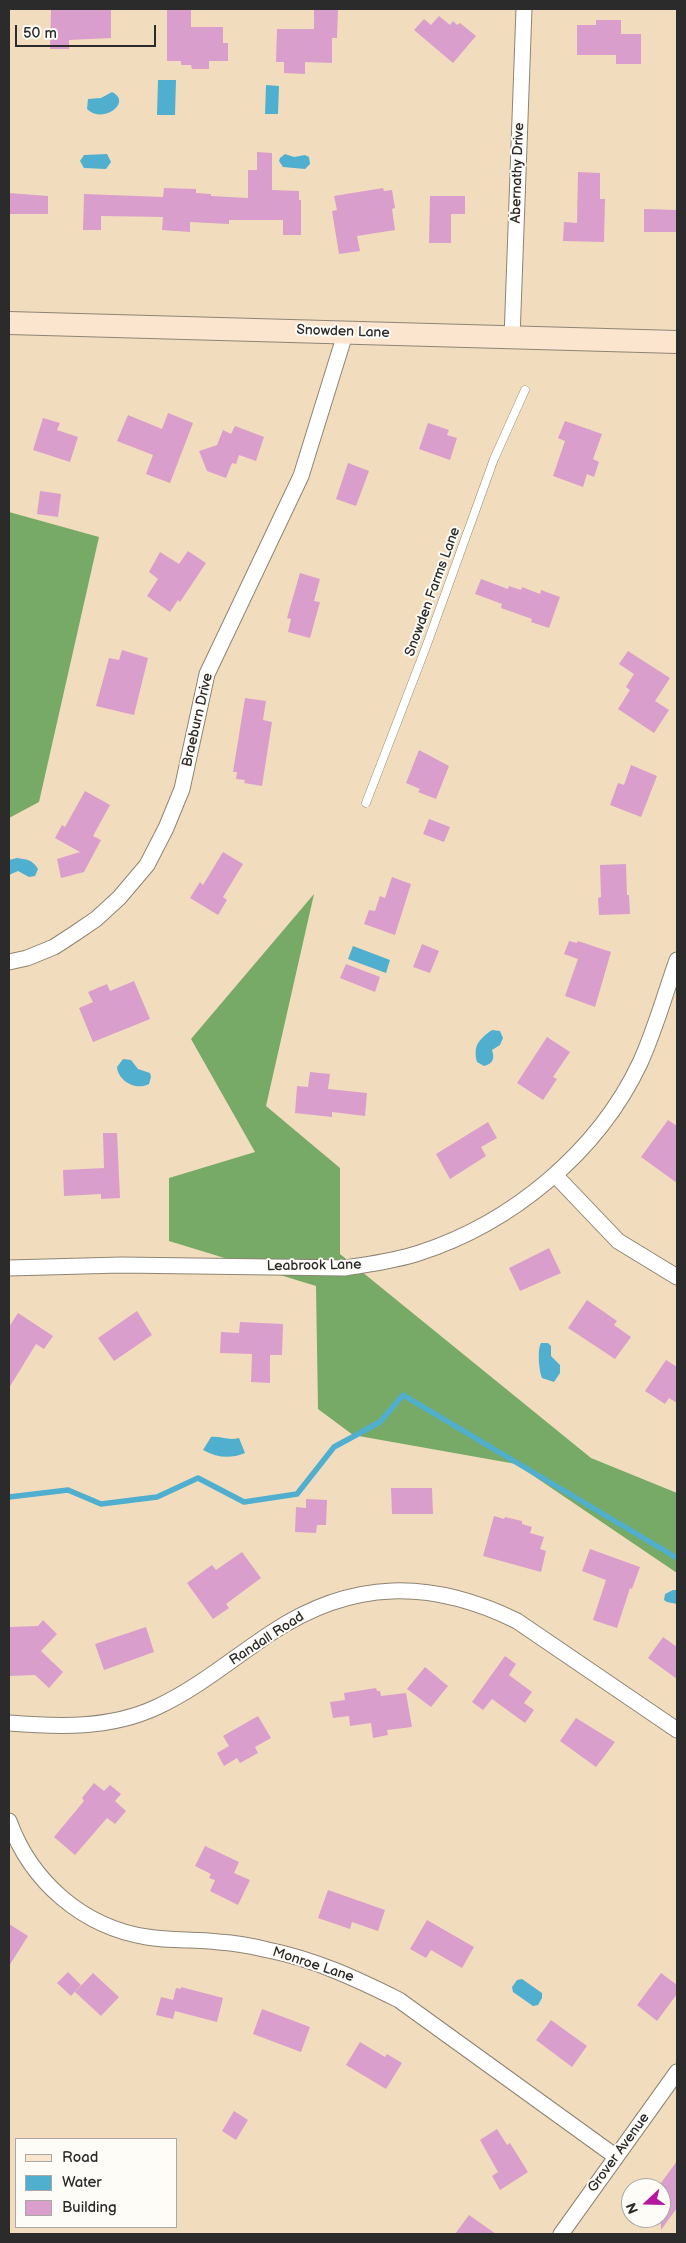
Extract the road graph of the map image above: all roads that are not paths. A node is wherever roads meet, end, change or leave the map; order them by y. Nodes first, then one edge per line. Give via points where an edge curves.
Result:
1 (524, 9) edge
2 (9, 323) edge
3 (346, 331) junction
4 (512, 338) junction
5 (677, 342) edge
6 (525, 390) dead end
7 (366, 803) dead end
8 (677, 960) edge
9 (9, 962) edge
10 (555, 1175) junction
11 (9, 1268) edge
12 (677, 1277) edge
13 (9, 1723) edge
14 (677, 1730) edge
15 (9, 1821) edge
16 (677, 2072) edge
17 (615, 2156) junction
18 (561, 2234) edge

1 - 4 street, Abernathy Drive
2 - 3 street, Snowden Lane
3 - 4 street, Snowden Lane
3 - 9 street, Braeburn Drive via 301,476 207,674 182,789 147,865 119,898 81,929 54,947
4 - 5 street, Snowden Lane
6 - 7 lane, Snowden Farms Lane via 494,459
8 - 10 street, Leabrook Lane via 635,1071 617,1103 594,1134
10 - 11 street, Leabrook Lane via 528,1197 482,1226 419,1253 378,1264 345,1268 121,1265
10 - 12 street via 618,1241
13 - 14 street, Randall Road via 88,1726 124,1719 185,1693 298,1616 331,1602 396,1590 459,1597 517,1621
15 - 17 street, Monroe Lane via 28,1861 47,1885 90,1918 118,1930 147,1937 220,1942 269,1950 316,1963 362,1981 399,2000
16 - 17 street, Grover Avenue
17 - 18 street, Grover Avenue

